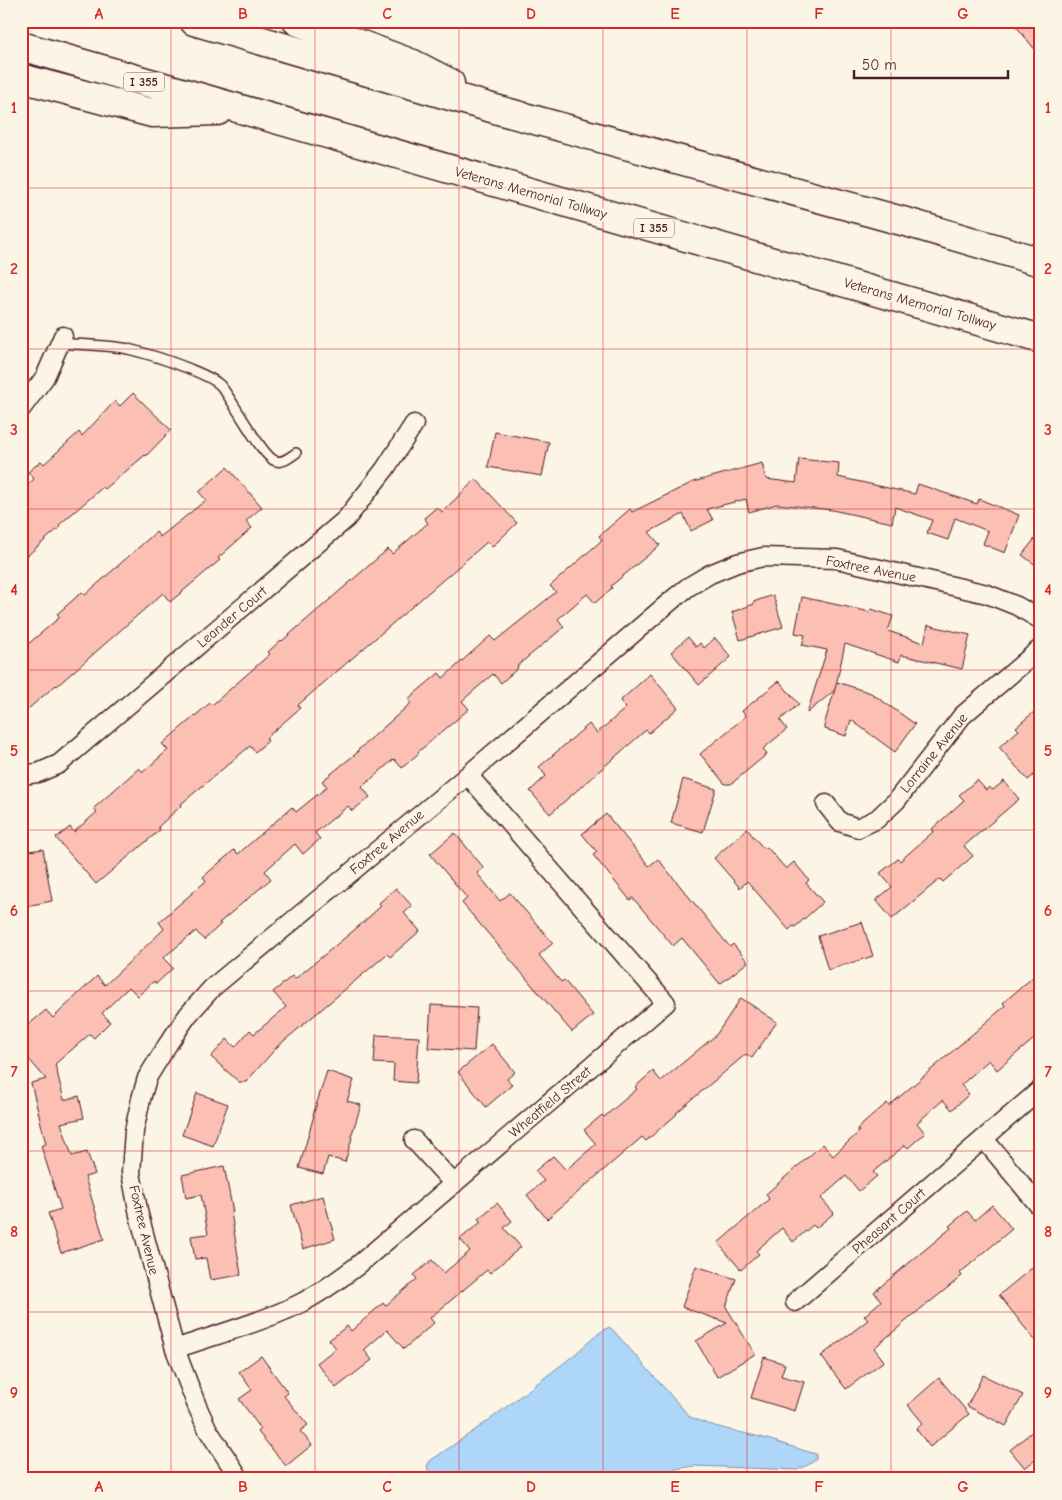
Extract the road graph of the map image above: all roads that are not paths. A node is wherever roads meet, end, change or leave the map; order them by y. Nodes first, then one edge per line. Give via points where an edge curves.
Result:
1 (194, 21) edge
2 (297, 21) edge
3 (21, 46) edge
4 (21, 78) edge
5 (242, 111) junction
6 (502, 111) junction
7 (1041, 262) edge
8 (62, 339) joint
9 (1041, 339) edge
10 (21, 409) edge
11 (414, 424) dead end
12 (296, 453) dead end
13 (1041, 620) edge
14 (1041, 648) edge
15 (21, 775) edge
16 (468, 775) junction
17 (826, 804) dead end
18 (1041, 1089) edge
19 (984, 1139) junction
20 (414, 1140) dead end
21 (454, 1184) junction
22 (1041, 1208) edge
23 (795, 1302) dead end
24 (175, 1349) junction
25 (240, 1479) edge

1 - 6 highway
2 - 6 highway via 413,64
3 - 5 highway, Veterans Memorial Tollway / I 355
4 - 5 highway via 152,113
5 - 9 highway, Veterans Memorial Tollway / I 355
6 - 7 highway
8 - 10 street via 45,377
8 - 12 lane via 127,349 198,372 219,384 273,460 286,460
11 - 15 street, Leander Court via 385,469 346,519 59,764 38,773
13 - 16 street, Foxtree Avenue via 987,594 837,559 763,557 736,563 710,574 677,595
14 - 17 street, Lorraine Avenue via 962,716 896,801 877,819 858,828 840,822
16 - 21 street, Wheatfield Street via 666,1003
16 - 24 street, Foxtree Avenue via 212,988 188,1015 147,1078 134,1131 131,1173
18 - 19 street, Pheasant Court
19 - 22 street
19 - 23 street, Pheasant Court
20 - 21 street
21 - 24 street, Wheatfield Street via 357,1266 319,1293 274,1314
24 - 25 street, Foxtree Avenue via 208,1430

